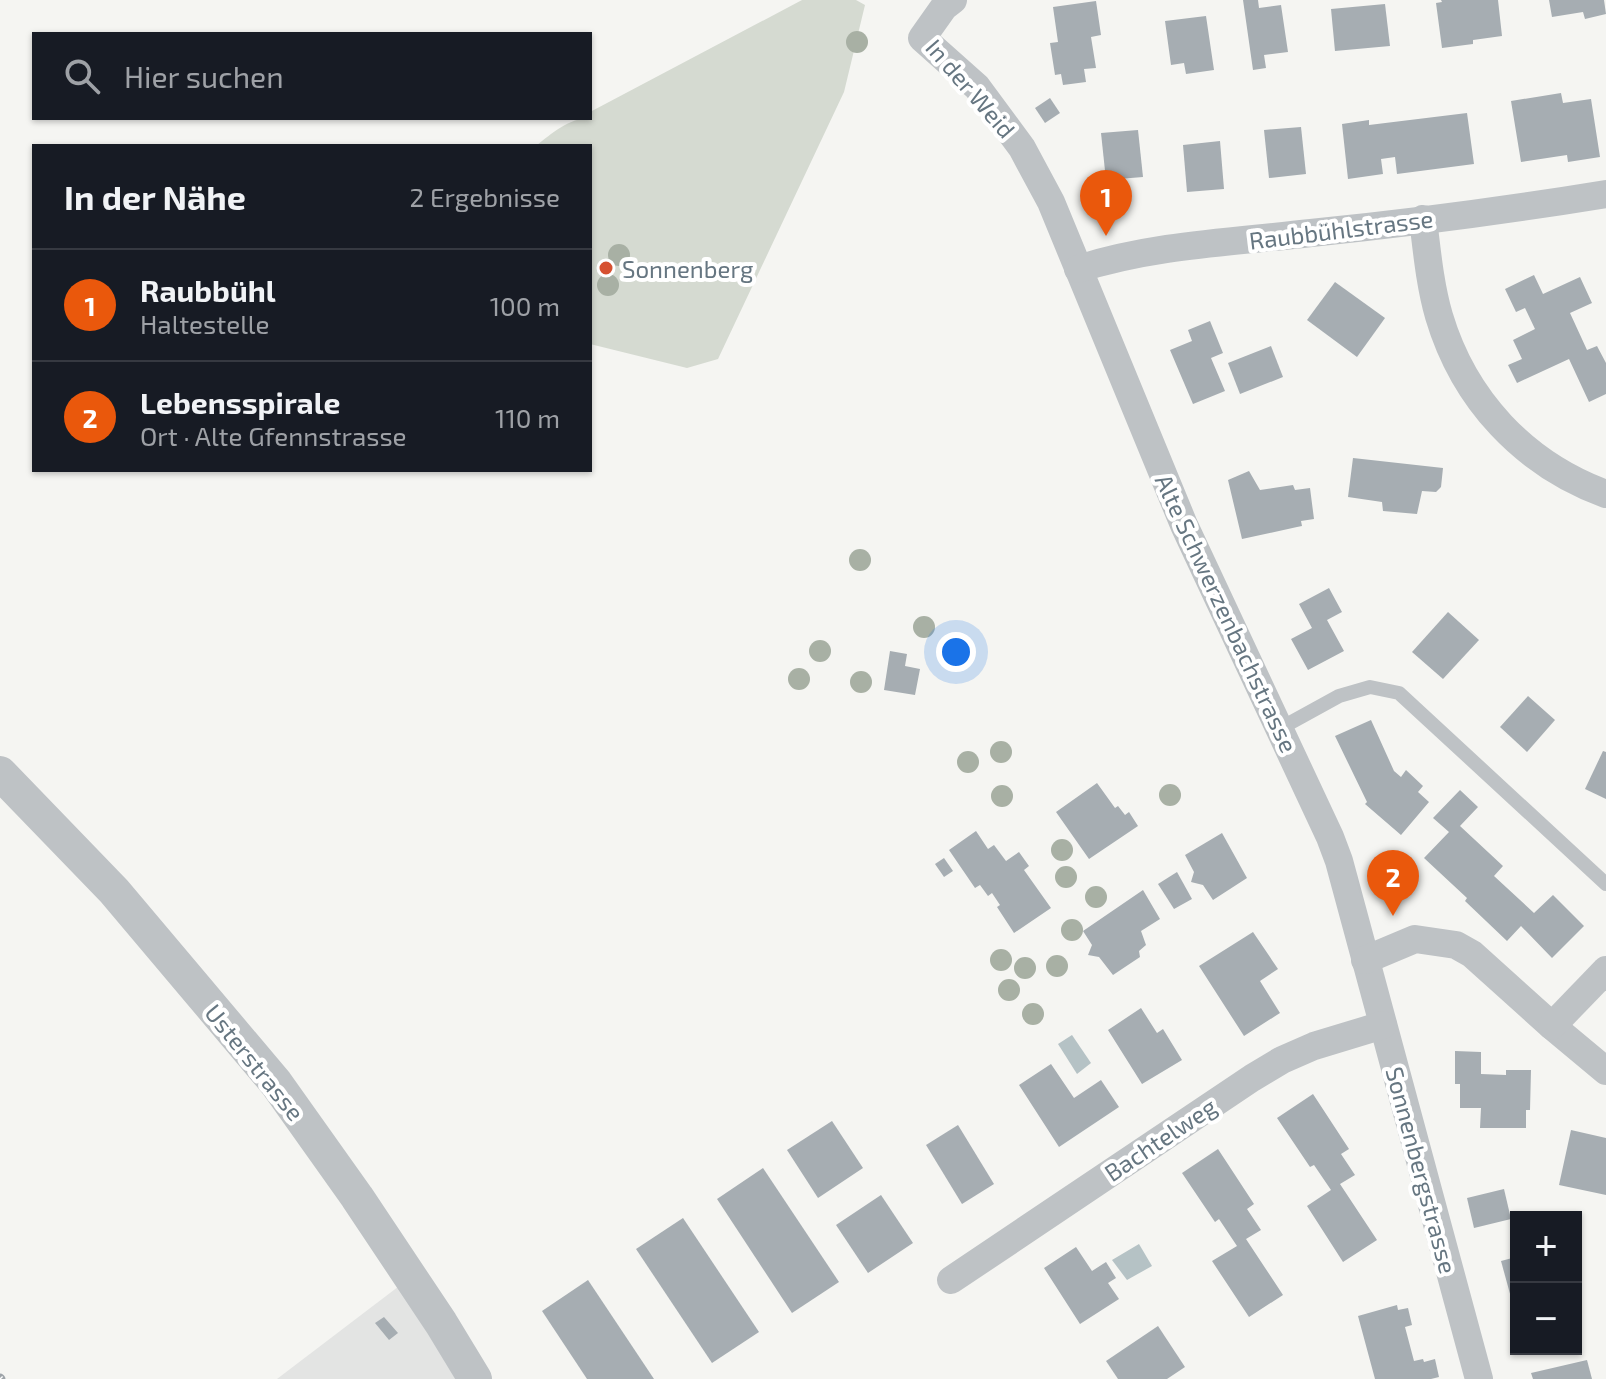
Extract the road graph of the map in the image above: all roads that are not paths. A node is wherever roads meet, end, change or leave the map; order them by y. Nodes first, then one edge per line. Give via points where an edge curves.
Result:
1 (953, 0) edge
2 (1606, 194) edge
3 (1423, 219) junction
4 (1078, 269) junction
5 (1606, 494) edge
6 (1279, 729) junction
7 (0, 773) edge
8 (1606, 884) edge
9 (1365, 960) junction
10 (1606, 970) edge
11 (1383, 1025) junction
12 (1552, 1026) junction
13 (1606, 1071) edge
14 (951, 1280) dead end
15 (475, 1379) edge
16 (1479, 1379) edge

1 - 4 street, In der Weid via 922,38 977,87 1022,148
2 - 3 street, Raubbühlstrasse
3 - 4 street, Raubbühlstrasse via 1161,250
3 - 5 street via 1439,315 1465,379 1525,449 1549,467
4 - 6 street, Alte Schwerzenbachstrasse via 1184,525
6 - 8 lane via 1349,693 1370,687 1399,693
6 - 9 street, Alte Schwerzenbachstrasse via 1339,861
7 - 15 street, Usterstrasse via 114,891 276,1083
9 - 11 street, Sonnenbergstrasse
9 - 12 street via 1415,939 1456,945
10 - 12 street
11 - 14 street, Bachtelweg via 1282,1060
11 - 16 street, Sonnenbergstrasse
12 - 13 street

